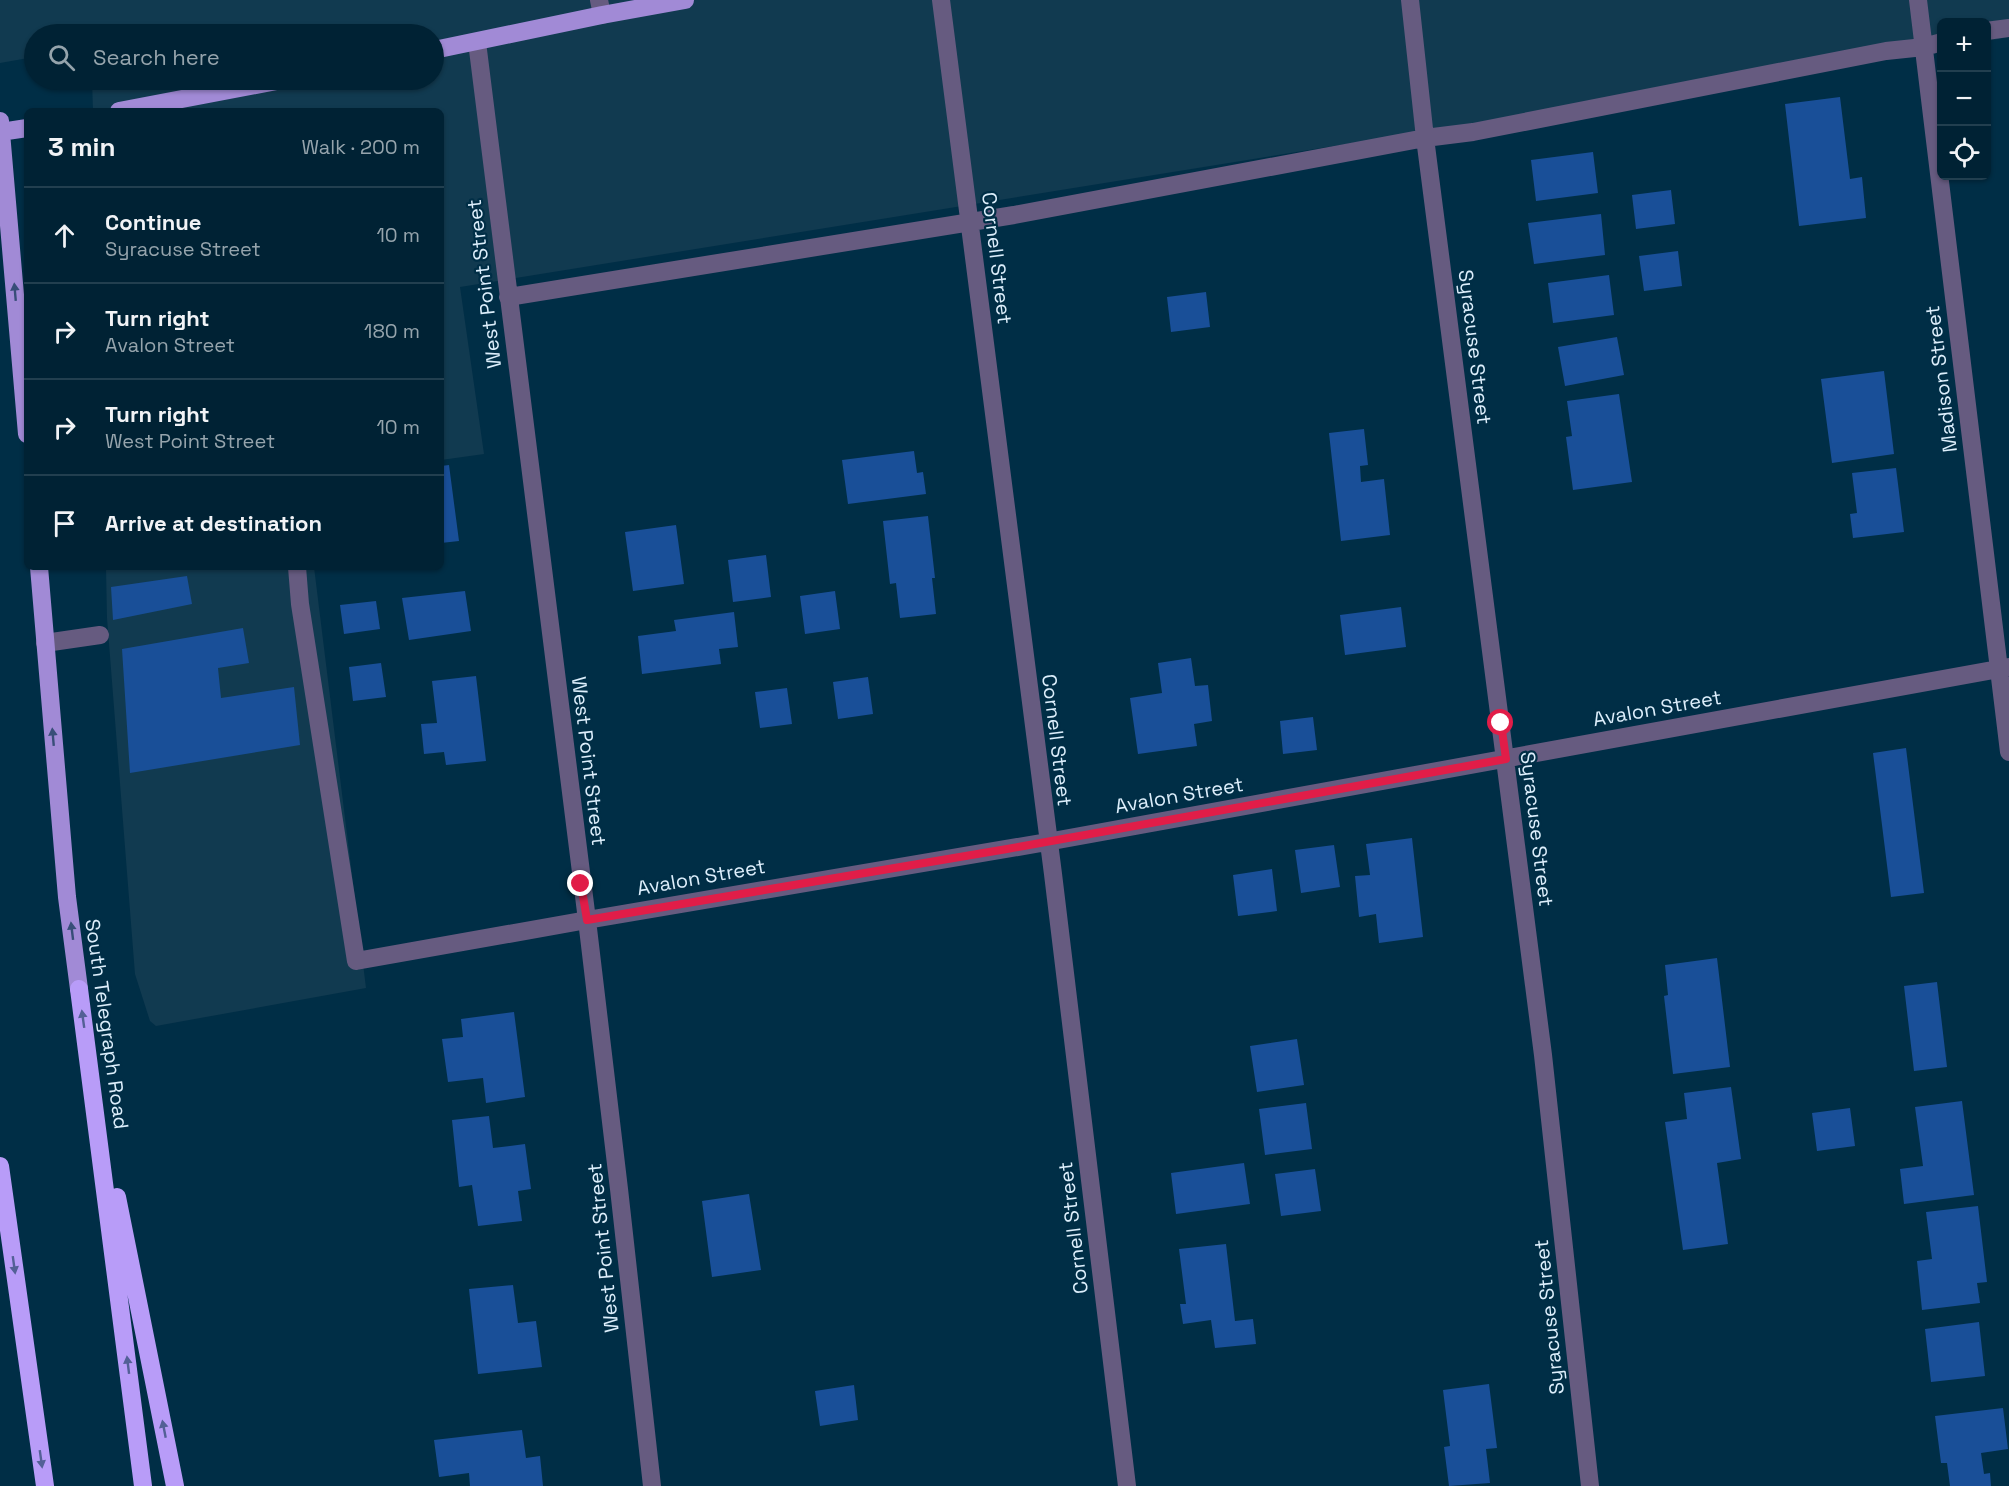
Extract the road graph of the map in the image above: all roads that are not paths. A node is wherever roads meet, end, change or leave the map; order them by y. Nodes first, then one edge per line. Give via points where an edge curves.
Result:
1 (682, 0) edge
2 (941, 0) edge
3 (1410, 0) edge
4 (1918, 0) edge
5 (601, 8) edge
6 (2009, 28) edge
7 (1991, 30) edge
8 (477, 42) junction
9 (1937, 43) edge
10 (1923, 47) junction
11 (444, 48) edge
12 (229, 90) edge
13 (135, 108) edge
14 (0, 128) edge
15 (24, 128) edge
16 (1425, 138) junction
17 (970, 221) junction
18 (508, 297) junction
19 (24, 400) edge
20 (39, 570) edge
21 (297, 570) edge
22 (100, 635) dead end
23 (45, 644) junction
24 (2004, 668) edge
25 (2009, 752) edge
26 (1506, 759) junction
27 (1047, 842) junction
28 (587, 920) junction
29 (79, 989) joint
30 (88, 1048) junction
31 (0, 1166) edge
32 (45, 1486) edge
33 (143, 1486) edge
34 (175, 1486) edge
35 (652, 1486) edge
36 (1127, 1486) edge
37 (1590, 1486) edge

1 - 5 main road
2 - 17 street, Cornell Street
3 - 16 street, Syracuse Street
4 - 10 street, Madison Street
5 - 8 main road
6 - 7 street
8 - 11 main road
8 - 18 street, West Point Street
9 - 10 street
10 - 16 street
10 - 24 street, Madison Street
12 - 13 main road
14 - 15 main road
19 -> 14 main road
16 - 17 street
16 - 26 street, Syracuse Street
17 - 18 street
17 - 27 street, Cornell Street
18 - 28 street, West Point Street
20 - 23 main road, South Telegraph Road
21 - 28 street, Avalon Street via 356,961
22 - 23 street
29 -> 23 main road, South Telegraph Road
24 - 25 street, Madison Street
24 - 26 street, Avalon Street
26 - 27 street, Avalon Street
26 - 37 street, Syracuse Street
27 - 28 street, Avalon Street
27 - 36 street, Cornell Street
28 - 35 street, West Point Street
30 -> 29 highway, South Telegraph Road
33 -> 30 highway, South Telegraph Road
34 -> 30 highway
31 -> 32 highway

